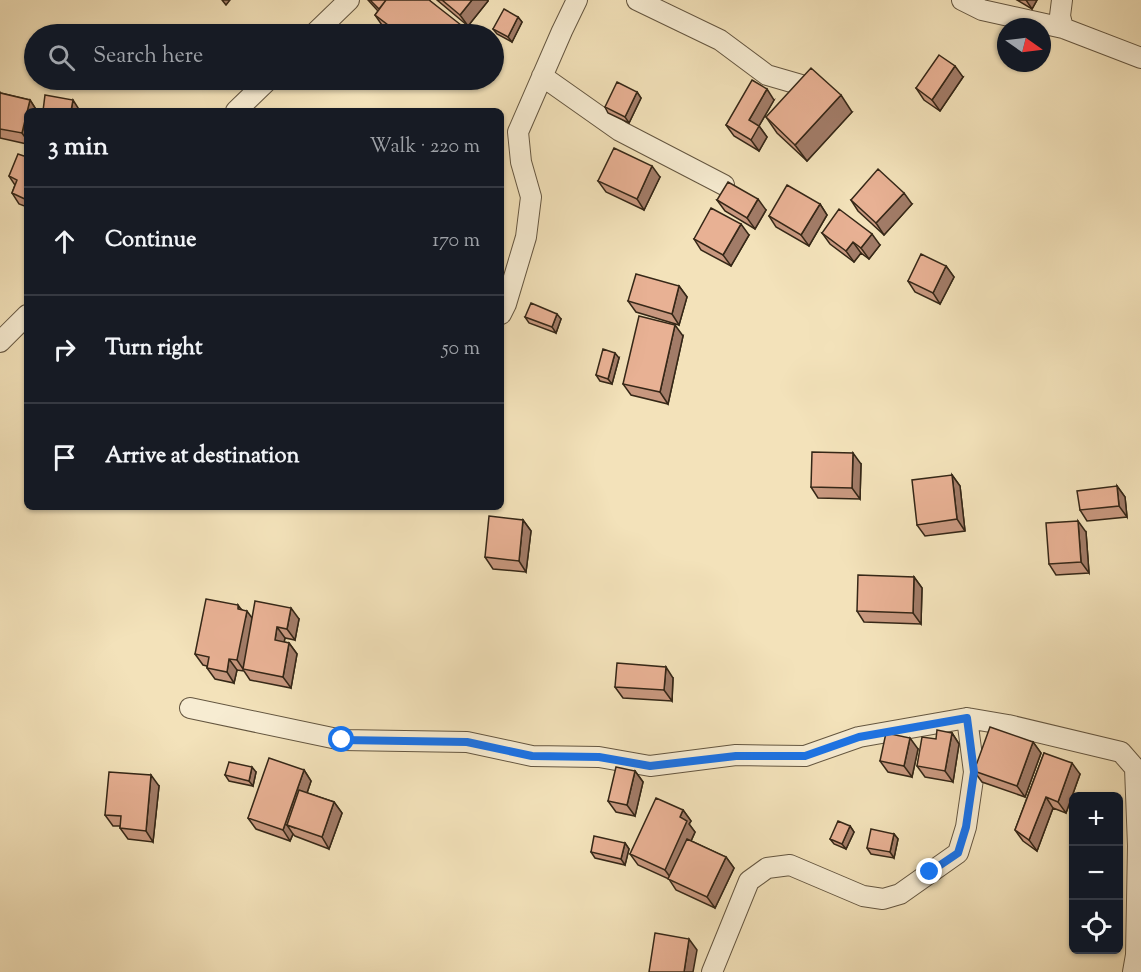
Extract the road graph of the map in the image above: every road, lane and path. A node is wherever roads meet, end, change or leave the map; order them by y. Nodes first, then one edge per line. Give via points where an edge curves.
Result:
1 (349, 0) edge
2 (578, 0) edge
3 (637, 0) edge
4 (962, 0) edge
5 (1062, 0) edge
6 (324, 24) edge
7 (1063, 28) junction
8 (1141, 58) edge
9 (542, 76) junction
10 (805, 86) edge
11 (258, 90) edge
12 (239, 108) edge
13 (724, 185) edge
14 (504, 309) edge
15 (24, 318) edge
16 (0, 342) edge
17 (190, 708) dead end
18 (967, 718) junction
19 (1138, 769) edge
20 (712, 972) edge
21 (1133, 972) edge

1 - 6 street
2 - 9 street
3 - 10 street via 720,40 767,75
4 - 7 street via 982,10
5 - 7 street
7 - 8 street
9 - 13 street via 620,131
9 - 14 street via 519,132 521,162 531,197 526,237
11 - 12 street
15 - 16 street
17 - 18 street via 342,740 467,742 532,756 599,757 650,766 736,756 805,756 859,737
18 - 19 street via 1121,752
18 - 20 street via 974,772 958,853 900,894 883,899 863,896 790,865 767,868 749,881
19 - 21 street

